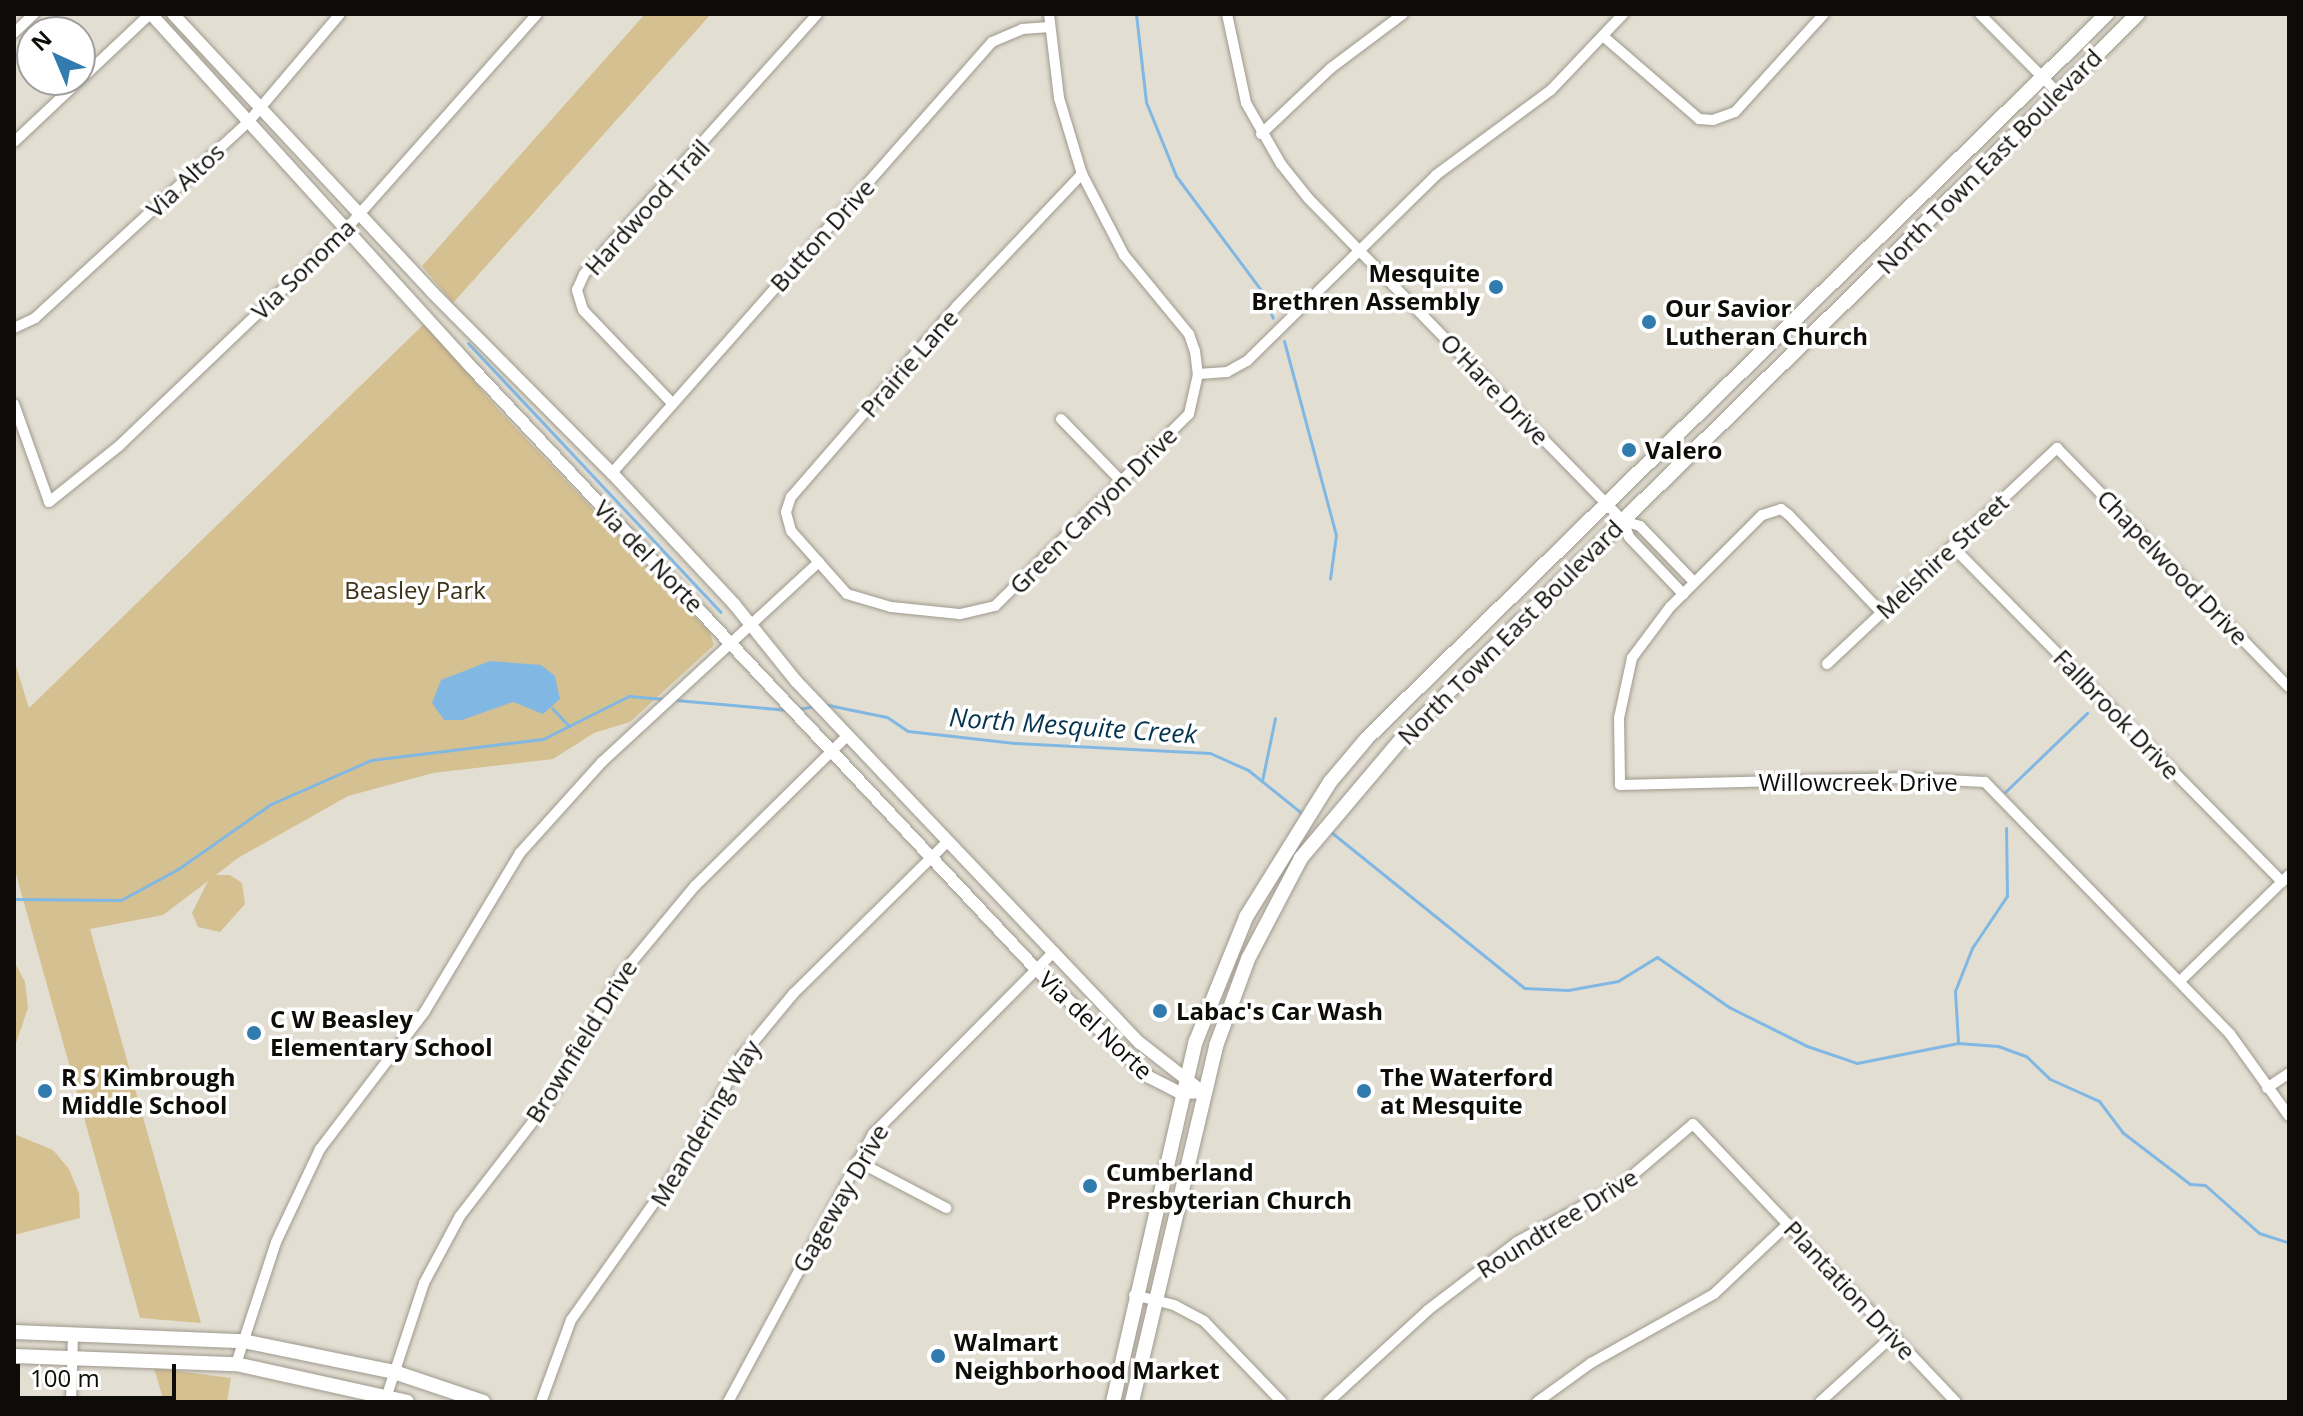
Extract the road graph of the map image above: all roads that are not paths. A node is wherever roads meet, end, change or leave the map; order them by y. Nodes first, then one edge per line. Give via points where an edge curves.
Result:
1 (34, 14) edge
2 (150, 14) edge
3 (173, 14) edge
4 (340, 14) edge
5 (537, 14) edge
6 (817, 14) edge
7 (1049, 14) edge
8 (1227, 14) edge
9 (1403, 14) edge
10 (1623, 14) edge
11 (1824, 14) edge
12 (1980, 14) edge
13 (2107, 14) edge
14 (2138, 14) edge
15 (1050, 27) junction
16 (14, 33) edge
17 (1603, 36) junction
18 (96, 65) edge
19 (2042, 78) junction
20 (2058, 93) junction
21 (63, 96) edge
22 (262, 106) junction
23 (250, 120) junction
24 (1261, 134) junction
25 (14, 142) edge
26 (1954, 163) junction
27 (1082, 174) junction
28 (1970, 180) junction
29 (361, 212) junction
30 (347, 228) junction
31 (1360, 250) junction
32 (14, 328) edge
33 (1754, 359) junction
34 (1198, 374) junction
35 (1772, 376) junction
36 (671, 402) junction
37 (14, 404) edge
38 (1061, 419) dead end
39 (2057, 448) joint
40 (612, 473) junction
41 (1122, 482) junction
42 (1606, 504) junction
43 (1623, 521) junction
44 (1952, 546) junction
45 (819, 562) junction
46 (1694, 582) junction
47 (1683, 594) junction
48 (1882, 613) junction
49 (750, 625) junction
50 (732, 641) junction
51 (1827, 664) dead end
52 (2289, 687) edge
53 (848, 735) junction
54 (834, 749) junction
55 (948, 841) junction
56 (930, 858) junction
57 (2286, 879) edge
58 (1246, 917) junction
59 (1265, 922) junction
60 (1054, 952) junction
61 (1037, 970) junction
62 (2180, 981) junction
63 (2289, 1073) edge
64 (1186, 1074) junction
65 (2267, 1088) junction
66 (1203, 1092) junction
67 (1180, 1093) junction
68 (2289, 1116) edge
69 (857, 1161) junction
70 (1746, 1176) joint
71 (946, 1208) dead end
72 (1788, 1224) junction
73 (1134, 1295) junction
74 (1154, 1298) junction
75 (14, 1332) edge
76 (73, 1333) junction
77 (1894, 1335) junction
78 (243, 1341) junction
79 (73, 1355) junction
80 (14, 1356) edge
81 (236, 1364) junction
82 (394, 1372) junction
83 (387, 1395) junction
84 (71, 1402) edge
85 (407, 1402) edge
86 (483, 1402) edge
87 (541, 1402) edge
88 (728, 1402) edge
89 (1113, 1402) edge
90 (1132, 1402) edge
91 (1282, 1402) edge
92 (1328, 1402) edge
93 (1537, 1402) edge
94 (1820, 1402) edge
95 (1956, 1402) edge

1 - 16 street
2 - 18 street
2 - 23 street, Via del Norte
3 - 22 street, Via del Norte
4 - 22 street, Via Altos
5 - 29 street, Via Sonoma
6 - 36 street, Hardwood Trail via 584,274 577,290 583,310
7 - 15 street
8 - 24 street, O'Hare Drive via 1234,65
9 - 24 street via 1331,68
10 - 17 street
11 - 17 street via 1735,112 1713,120 1699,119
12 - 19 street
13 - 19 main road, North Town East Boulevard
14 - 20 main road, North Town East Boulevard
15 - 27 street via 1059,98
15 - 36 street, Button Drive via 1022,29 992,42
17 - 31 street via 1551,90 1436,175
19 - 20 street
19 - 26 main road, North Town East Boulevard
20 - 28 main road, North Town East Boulevard
21 - 25 street
22 - 23 street, Via Altos
22 - 29 street, Via del Norte
23 - 30 street, Via del Norte
23 - 32 street, Via Altos via 35,318
24 - 31 street, O'Hare Drive via 1308,198
26 - 28 main road
26 - 33 main road, North Town East Boulevard
27 - 34 street via 1124,255 1189,334
27 - 45 street, Prairie Lane via 957,306 791,497 788,524
28 - 35 main road, North Town East Boulevard
29 - 30 street, Via Sonoma
29 - 40 street, Via del Norte
30 - 37 street, Via Sonoma via 109,456 49,502
30 - 50 street, Via del Norte
31 - 34 street via 1247,361 1227,372
31 - 42 street, O'Hare Drive
33 - 35 main road
33 - 42 main road, North Town East Boulevard
34 - 41 street, Green Canyon Drive via 1189,414
35 - 43 main road, North Town East Boulevard
36 - 40 street, Button Drive
38 - 41 street
39 - 44 street, Melshire Street
39 - 52 street, Chapelwood Drive
40 - 49 street, Via del Norte
41 - 45 street, Green Canyon Drive via 1006,597 974,614 860,600 847,594
42 - 43 street, O'Hare Drive
42 - 58 main road, North Town East Boulevard via 1367,738 1330,782
43 - 46 street via 1640,526
43 - 47 street via 1629,537
43 - 59 main road, North Town East Boulevard via 1346,798 1301,858
44 - 48 street, Melshire Street
44 - 57 street, Fallbrook Drive
45 - 49 street
46 - 47 street
46 - 48 street via 1762,515 1781,509
47 - 62 street, Willowcreek Drive via 1632,658 1619,718 1620,785 1905,778 1985,782
48 - 51 street, Melshire Street
49 - 50 street
49 - 53 street, Via del Norte
50 - 54 street, Via del Norte
50 - 78 street via 529,841 425,1011 328,1137 276,1242
53 - 54 street, Brownfield Drive
53 - 55 street, Via del Norte
54 - 56 street, Via del Norte
54 - 82 street, Brownfield Drive via 695,886 621,975 549,1101 460,1216 424,1283
55 - 56 street, Meandering Way
55 - 60 street, Via del Norte
56 - 61 street, Via del Norte
56 - 87 street, Meandering Way via 794,993 741,1057 694,1146 571,1320
57 - 62 street
58 - 59 main road
58 - 64 main road, North Town East Boulevard
59 - 66 main road, North Town East Boulevard
60 - 61 street, Gageway Drive
60 - 64 street, Via del Norte via 1140,1043
61 - 67 street, Via del Norte via 1149,1077
61 - 69 street, Gageway Drive via 890,1112
62 - 65 street, Willowcreek Drive via 2230,1034
63 - 65 street
64 - 66 street, Via del Norte
64 - 67 main road, North Town East Boulevard
65 - 68 street, Willowcreek Drive
66 - 67 street, Via del Norte
66 - 74 main road, North Town East Boulevard
67 - 73 main road, North Town East Boulevard
69 - 71 street
69 - 88 street, Gageway Drive
70 - 72 street, Plantation Drive
70 - 92 street, Roundtree Drive via 1693,1124 1621,1185 1517,1242
72 - 77 street, Plantation Drive
72 - 93 street via 1714,1294 1591,1363
73 - 74 street
73 - 89 main road, North Town East Boulevard
74 - 90 main road, North Town East Boulevard
74 - 91 street via 1204,1321
75 - 76 main road
76 - 78 main road
76 - 79 street
77 - 94 street
77 - 95 street, Plantation Drive
78 - 81 street
78 - 82 main road
79 - 80 main road
79 - 81 main road
79 - 84 street
81 - 83 main road
82 - 83 street, Brownfield Drive
82 - 86 main road
83 - 85 main road

